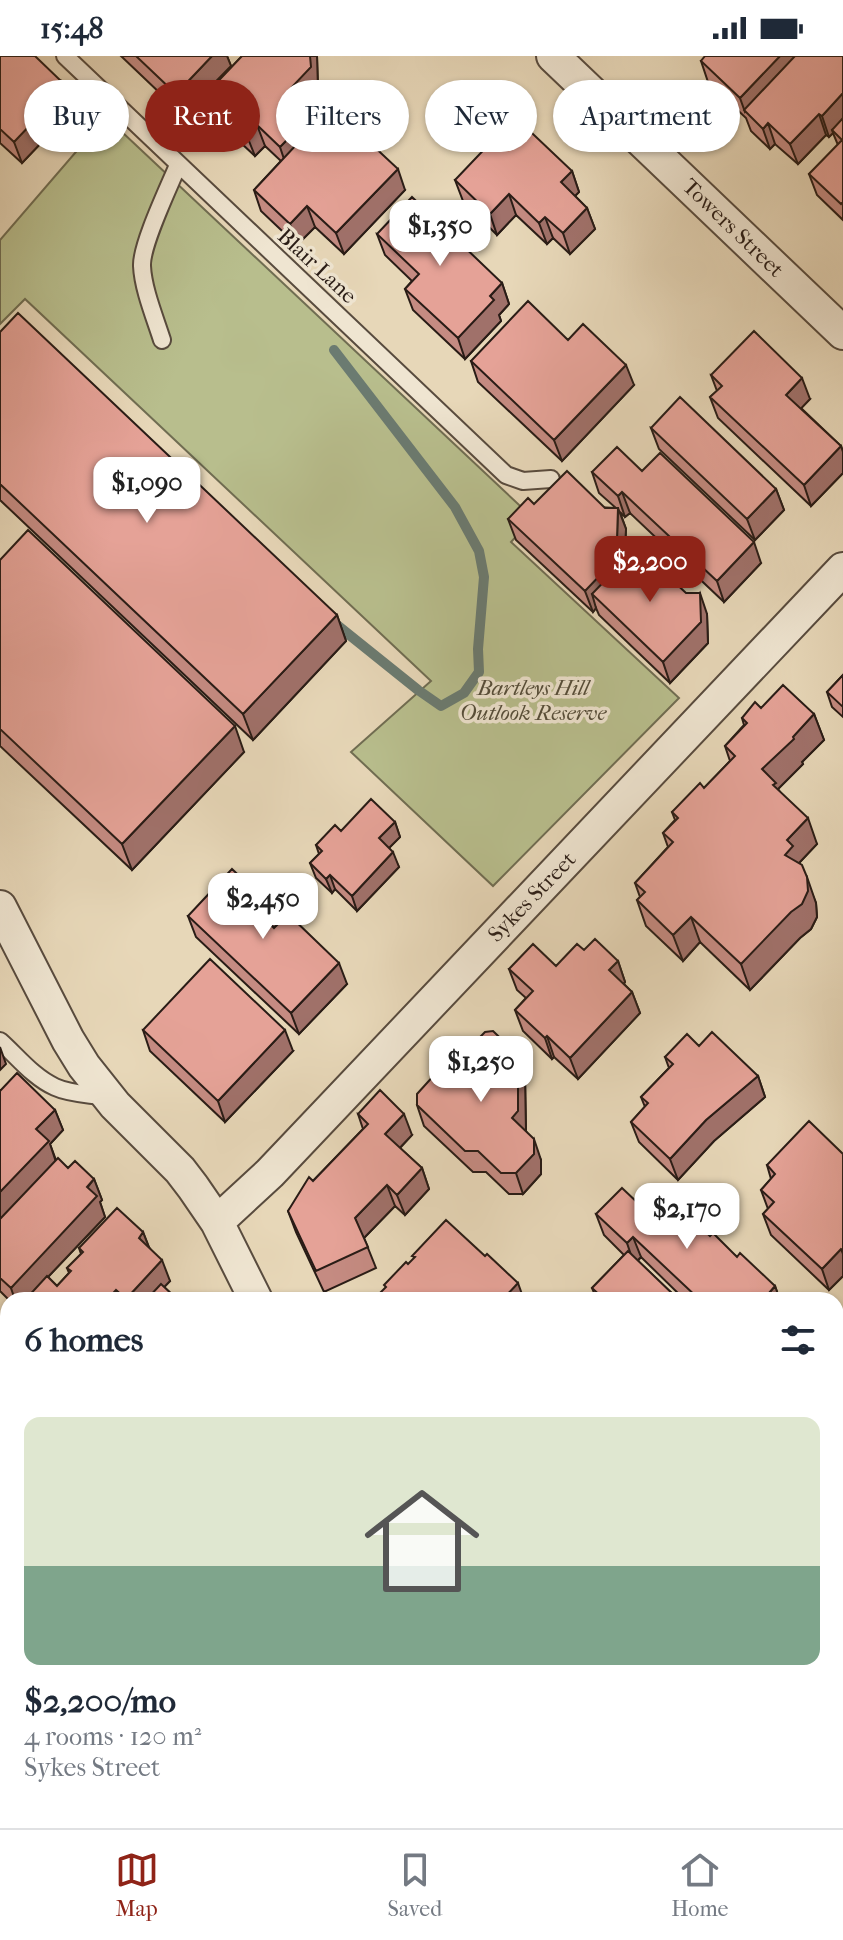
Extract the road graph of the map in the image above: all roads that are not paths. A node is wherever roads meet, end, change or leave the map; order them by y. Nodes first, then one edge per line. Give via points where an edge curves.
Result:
1 (65, 56) edge
2 (553, 56) edge
3 (178, 165) junction
4 (843, 333) edge
5 (162, 340) dead end
6 (551, 479) dead end
7 (843, 569) edge
8 (0, 907) edge
9 (0, 1041) edge
10 (108, 1097) junction
11 (217, 1222) junction
12 (252, 1292) edge

1 - 3 lane, Blair Lane
2 - 4 street, Towers Street
3 - 5 lane via 141,264
3 - 6 lane, Blair Lane via 506,475 523,481
7 - 11 street, Sykes Street via 270,1173
8 - 10 street via 68,1040
9 - 10 lane via 52,1086
10 - 11 street via 180,1170
11 - 12 street

